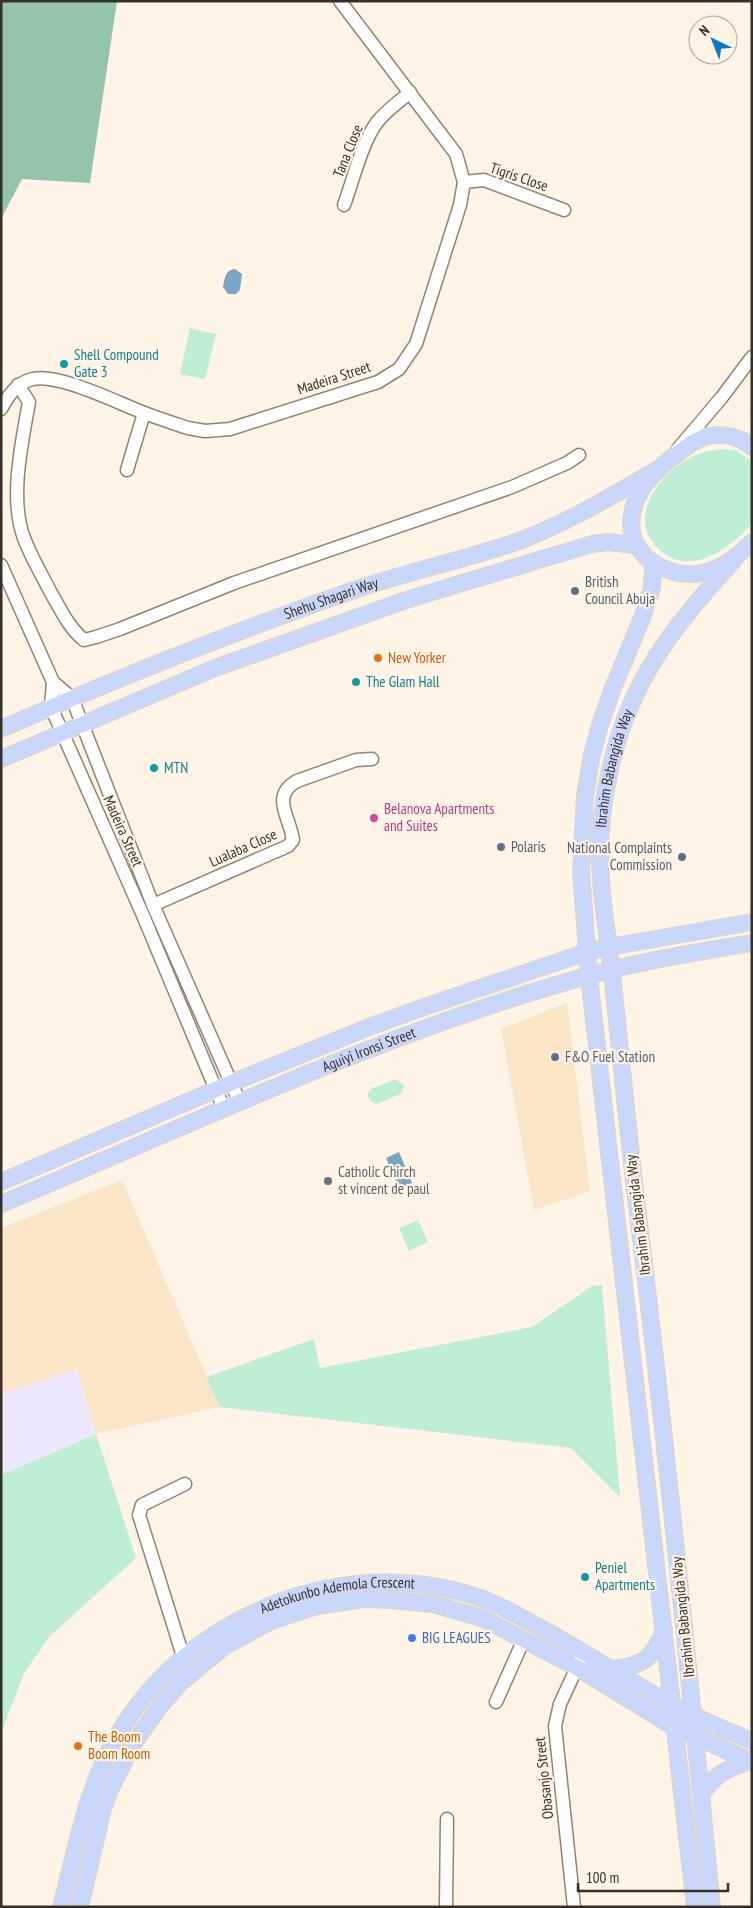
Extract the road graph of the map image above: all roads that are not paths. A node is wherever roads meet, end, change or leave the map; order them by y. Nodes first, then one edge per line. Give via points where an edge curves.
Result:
1 (340, 1) edge
2 (410, 92) junction
3 (464, 182) junction
4 (344, 205) dead end
5 (564, 210) dead end
6 (752, 357) edge
7 (18, 385) junction
8 (1, 410) edge
9 (144, 413) junction
10 (752, 447) edge
11 (580, 455) dead end
12 (664, 464) junction
13 (127, 470) dead end
14 (752, 542) edge
15 (636, 545) junction
16 (734, 560) junction
17 (653, 564) junction
18 (1, 566) edge
19 (53, 682) junction
20 (72, 698) junction
21 (51, 707) junction
22 (83, 725) junction
23 (1, 729) edge
24 (62, 734) junction
25 (1, 759) edge
26 (372, 760) dead end
27 (153, 905) junction
28 (752, 922) edge
29 (752, 943) edge
30 (609, 947) junction
31 (587, 952) junction
32 (612, 971) junction
33 (589, 976) junction
34 (231, 1083) junction
35 (216, 1090) junction
36 (240, 1103) junction
37 (224, 1109) junction
38 (1, 1182) edge
39 (1, 1204) edge
40 (184, 1484) dead end
41 (664, 1629) junction
42 (524, 1639) junction
43 (584, 1652) junction
44 (182, 1656) junction
45 (576, 1667) junction
46 (612, 1669) junction
47 (496, 1702) dead end
48 (673, 1706) junction
49 (694, 1716) junction
50 (674, 1727) junction
51 (695, 1736) junction
52 (752, 1741) edge
53 (751, 1762) edge
54 (701, 1796) junction
55 (447, 1819) dead end
56 (61, 1907) edge
57 (80, 1907) edge
58 (446, 1907) edge
59 (574, 1907) edge
60 (695, 1907) edge
61 (712, 1907) edge

1 - 2 street, Madeira Street
2 - 3 street, Madeira Street via 456,154
2 - 4 street, Tana Close via 383,116 370,135
3 - 5 street, Tigris Close via 484,180
3 - 9 street, Madeira Street via 460,205 416,344 399,369 378,382 230,429 205,431 188,428
6 - 12 street via 722,398
7 - 8 street
7 - 9 street, Madeira Street via 48,378
7 - 11 street via 29,402 19,457 19,511 24,537 66,619 84,640 234,583 512,487
9 - 13 street
10 - 12 main road via 735,437 707,436
12 - 15 main road via 643,488 635,503 632,519
12 - 20 main road, Shehu Shagari Way via 573,517 517,541 364,587 212,642
14 - 16 main road, Ibrahim Babangida Way
15 - 17 main road
15 - 22 main road, Shehu Shagari Way via 592,544 406,600 216,668
16 - 17 main road via 718,569 691,573 675,572
16 - 30 main road, Ibrahim Babangida Way via 688,612 656,655 634,696 617,740 604,796 600,858
17 - 31 main road, Ibrahim Babangida Way via 652,588 613,688 591,759 585,796 581,870
18 - 19 street, Madeira Street
19 - 20 street
19 - 21 street, Madeira Street
20 - 21 main road, Shehu Shagari Way
20 - 22 street
21 - 23 main road, Shehu Shagari Way
21 - 24 street, Madeira Street
22 - 24 main road, Shehu Shagari Way
22 - 27 street
24 - 25 main road, Shehu Shagari Way
24 - 35 street, Madeira Street
26 - 27 street, Lualaba Close via 356,760 288,786 282,801 293,840 288,846
27 - 34 street
28 - 30 main road, Aguiyi Ironsi Street
29 - 32 main road, Aguiyi Ironsi Street via 688,953
30 - 31 main road, Aguiyi Ironsi Street
30 - 32 main road, Ibrahim Babangida Way
31 - 33 main road, Ibrahim Babangida Way
31 - 34 main road, Aguiyi Ironsi Street via 424,1007
32 - 33 main road, Aguiyi Ironsi Street
32 - 49 main road, Ibrahim Babangida Way
33 - 36 main road, Aguiyi Ironsi Street via 432,1026
33 - 41 main road, Ibrahim Babangida Way
34 - 35 main road, Aguiyi Ironsi Street
34 - 36 street
35 - 37 street, Madeira Street
35 - 38 main road, Aguiyi Ironsi Street
36 - 37 main road, Aguiyi Ironsi Street
37 - 39 main road, Aguiyi Ironsi Street
40 - 44 street via 142,1505 139,1515
41 - 46 main road via 657,1647 642,1663
41 - 48 main road, Ibrahim Babangida Way
42 - 45 main road, Adetokunbo Ademola Crescent
42 - 47 street
42 - 57 main road, Adetokunbo Ademola Crescent via 482,1618 433,1604 364,1599 293,1613 225,1646 180,1683 133,1744 103,1809
43 - 44 main road, Adetokunbo Ademola Crescent via 486,1600 440,1588 380,1583 332,1587 276,1602 228,1625
43 - 45 street, Obasanjo Street
43 - 46 main road, Adetokunbo Ademola Crescent
44 - 56 main road, Adetokunbo Ademola Crescent via 130,1716 104,1762 88,1806
45 - 50 main road, Adetokunbo Ademola Crescent
45 - 59 street, Obasanjo Street via 560,1704 555,1726
46 - 48 main road, Adetokunbo Ademola Crescent
48 - 49 main road, Adetokunbo Ademola Crescent
48 - 50 main road, Ibrahim Babangida Way
49 - 51 main road, Ibrahim Babangida Way
49 - 52 main road, Adetokunbo Ademola Crescent
50 - 51 main road, Adetokunbo Ademola Crescent
50 - 60 main road, Ibrahim Babangida Way
51 - 53 main road, Adetokunbo Ademola Crescent
51 - 54 main road, Ibrahim Babangida Way
53 - 54 main road via 720,1772
54 - 61 main road, Ibrahim Babangida Way
55 - 58 street

